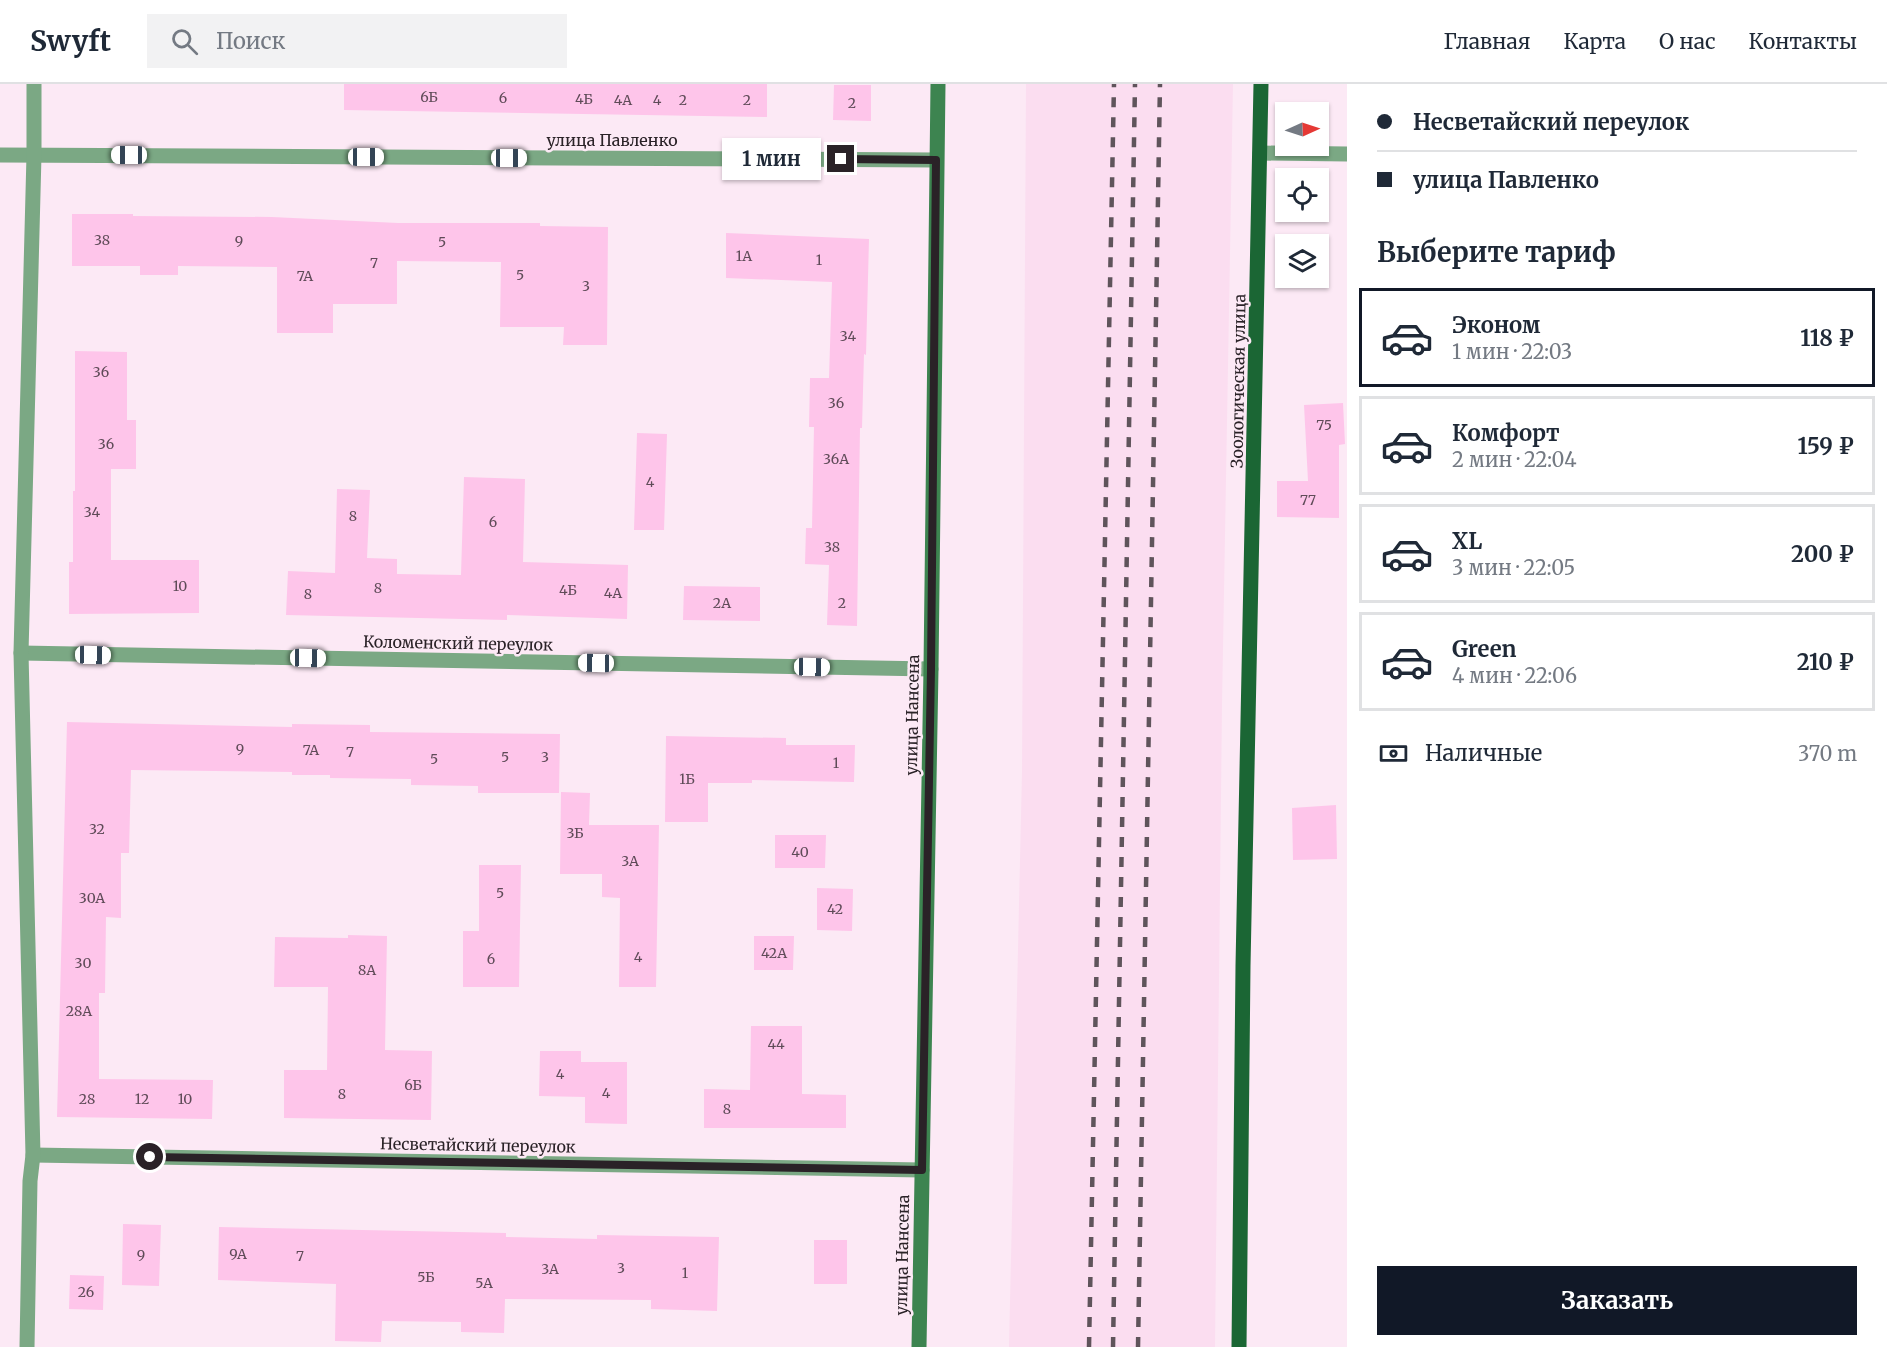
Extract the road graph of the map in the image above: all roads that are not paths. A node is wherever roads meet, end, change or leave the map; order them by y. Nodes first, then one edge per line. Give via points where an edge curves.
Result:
1 (34, 84) edge
2 (938, 84) edge
3 (1261, 84) edge
4 (1260, 153) junction
5 (1347, 154) edge
6 (0, 155) edge
7 (34, 155) junction
8 (936, 160) junction
9 (21, 653) junction
10 (931, 669) junction
11 (33, 1155) junction
12 (922, 1170) junction
13 (27, 1347) edge
14 (919, 1347) edge
15 (1239, 1347) edge

1 - 7 street
2 - 8 main road, улица Нансена
3 - 4 main road, Зоологическая улица
4 - 5 street
4 - 15 main road, Зоологическая улица
6 - 7 street, улица Павленко
7 - 8 street, улица Павленко
7 - 9 street
8 - 10 main road, улица Нансена
9 - 10 street, Коломенский переулок
9 - 11 street
10 - 12 main road, улица Нансена
11 - 12 street, Несветайский переулок
11 - 13 street
12 - 14 main road, улица Нансена

